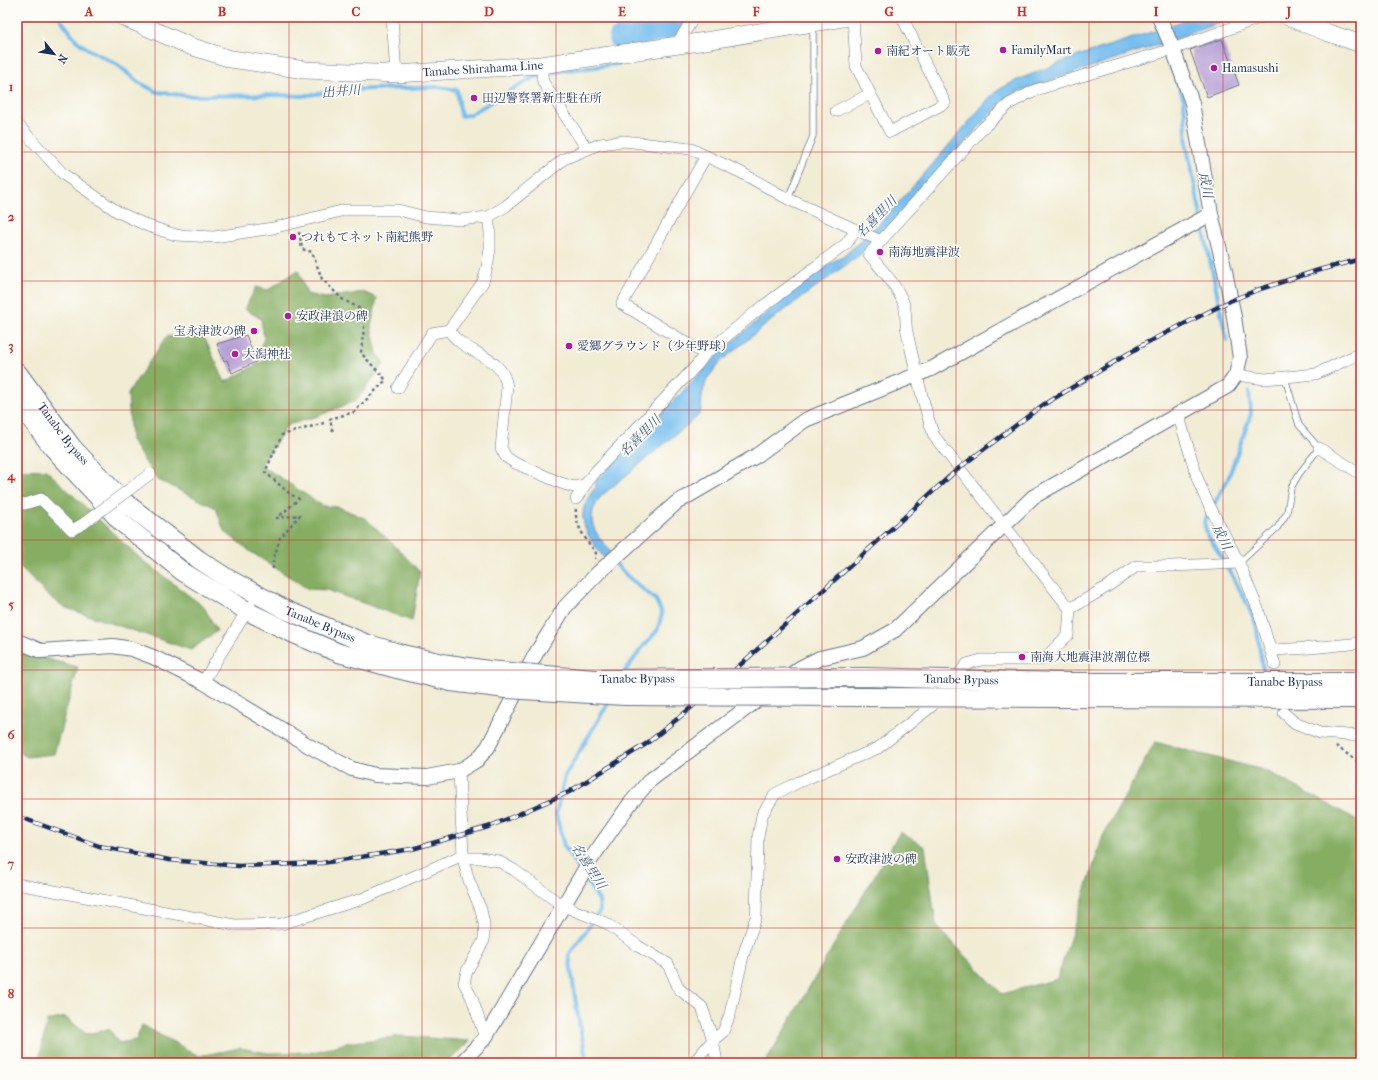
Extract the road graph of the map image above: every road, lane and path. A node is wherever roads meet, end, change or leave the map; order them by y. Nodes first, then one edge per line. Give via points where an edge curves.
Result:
1 (123, 17) edge
2 (392, 17) edge
3 (694, 17) edge
4 (848, 17) edge
5 (853, 17) edge
6 (902, 17) edge
7 (1159, 17) edge
8 (1262, 17) edge
9 (1288, 17) edge
10 (812, 20) edge
11 (677, 44) junction
12 (1361, 44) edge
13 (1173, 49) junction
14 (396, 74) junction
15 (542, 74) junction
16 (870, 94) junction
17 (836, 111) dead end
18 (17, 124) edge
19 (587, 149) junction
20 (706, 156) junction
21 (788, 198) junction
22 (1211, 214) junction
23 (488, 217) junction
24 (297, 222) junction
25 (858, 231) junction
26 (880, 241) junction
27 (449, 330) junction
28 (1361, 353) edge
29 (705, 354) junction
30 (17, 372) edge
31 (917, 375) junction
32 (1236, 375) junction
33 (1285, 378) junction
34 (398, 388) dead end
35 (17, 402) edge
36 (1178, 414) junction
37 (324, 424) dead end
38 (333, 434) dead end
39 (1319, 448) junction
40 (150, 474) dead end
41 (1361, 474) edge
42 (585, 485) junction
43 (576, 499) joint
44 (17, 504) edge
45 (1004, 526) junction
46 (1239, 563) junction
47 (273, 569) dead end
48 (601, 571) junction
49 (257, 595) junction
50 (1070, 609) junction
51 (247, 611) junction
52 (17, 641) edge
53 (1361, 643) edge
54 (1271, 650) junction
55 (400, 661) junction
56 (1275, 665) dead end
57 (203, 682) junction
58 (1361, 682) edge
59 (1061, 690) junction
60 (1361, 699) edge
61 (1284, 713) dead end
62 (1320, 734) junction
63 (1361, 736) edge
64 (1361, 764) edge
65 (459, 771) junction
66 (465, 856) junction
67 (17, 884) edge
68 (563, 906) junction
69 (485, 1038) junction
70 (713, 1040) junction
71 (461, 1063) edge
72 (693, 1063) edge
73 (717, 1063) edge

1 - 14 main road, Tanabe Shirahama Line via 190,46 231,59 305,70
2 - 14 street
3 - 11 street
4 - 10 main road, Tanabe Shirahama Line
5 - 16 street via 856,66
6 - 16 street via 945,103 890,132
7 - 13 street
8 - 13 street
9 - 12 main road
10 - 11 main road, Tanabe Shirahama Line
10 - 21 lane via 813,136
11 - 15 main road, Tanabe Shirahama Line
13 - 22 street via 1192,103
13 - 26 street via 1036,90 1009,104 982,129
14 - 15 main road, Tanabe Shirahama Line
15 - 19 street
16 - 17 street
18 - 24 street via 63,174 118,212 148,226 176,235 214,238
19 - 20 street via 600,144 624,141 691,149
19 - 23 street via 564,159 506,206
20 - 21 street
20 - 29 street via 622,304
21 - 25 street
22 - 31 street
22 - 32 street via 1234,317 1240,358
23 - 24 street via 460,220 426,217 398,210 346,210
23 - 27 street via 490,249 483,282
24 - 38 path via 302,249 312,252 322,279 342,299 366,312 361,353 386,380 354,412 330,419
25 - 26 street
25 - 29 street via 846,244 758,310
26 - 31 street via 869,254 892,282 904,302 906,327
27 - 34 street via 432,333
27 - 42 street via 453,337 496,364 506,379 501,448 506,457 515,464 561,483 574,487
28 - 33 street via 1316,374
29 - 42 street via 698,365
30 - 49 highway, Tanabe Bypass via 72,447 122,500 198,558
31 - 45 street via 934,436
31 - 48 street via 805,420 756,456 676,503
32 - 33 street via 1265,379
32 - 36 street via 1228,386
33 - 39 lane via 1299,425
35 - 51 highway, Tanabe Bypass via 52,447 121,522 183,572
36 - 45 street via 1033,497
36 - 46 street via 1198,480
37 - 47 path via 282,434 265,472 299,499 277,518 300,515 280,538
39 - 41 street
39 - 46 lane via 1290,488 1287,513 1277,528
40 - 44 street, bridge via 72,530 41,499
42 - 43 street
43 - 48 path via 575,514 581,530 596,553 594,567
45 - 50 street
45 - 68 street via 895,630 863,648 820,658 800,668 649,781 591,859
46 - 50 street via 1137,566
46 - 54 street
48 - 65 street via 565,607 535,655 488,747 477,760
49 - 51 street
49 - 55 highway, Tanabe Bypass
50 - 70 street via 1068,635 1041,660 981,660 967,664 932,706 878,748 775,794 762,815 758,837 756,918 743,956 730,1014 723,1032
51 - 55 highway, Tanabe Bypass via 339,653
51 - 57 street
52 - 57 street via 41,651 113,646 132,650 153,657
53 - 54 street
54 - 56 street
55 - 59 highway, Tanabe Bypass, bridge via 593,679 863,677
57 - 65 street via 352,769 375,775 427,777
58 - 59 highway, Tanabe Bypass
59 - 60 highway, Tanabe Bypass
61 - 62 street
62 - 63 street
62 - 64 path
65 - 66 street
66 - 67 street via 362,899 281,924 234,925
66 - 68 street via 498,861
66 - 69 street via 468,878 481,910 484,940 467,971 464,983 472,998
68 - 69 street
68 - 70 street via 606,923 668,964 679,989 702,1007
69 - 71 street
70 - 72 street
70 - 73 street

